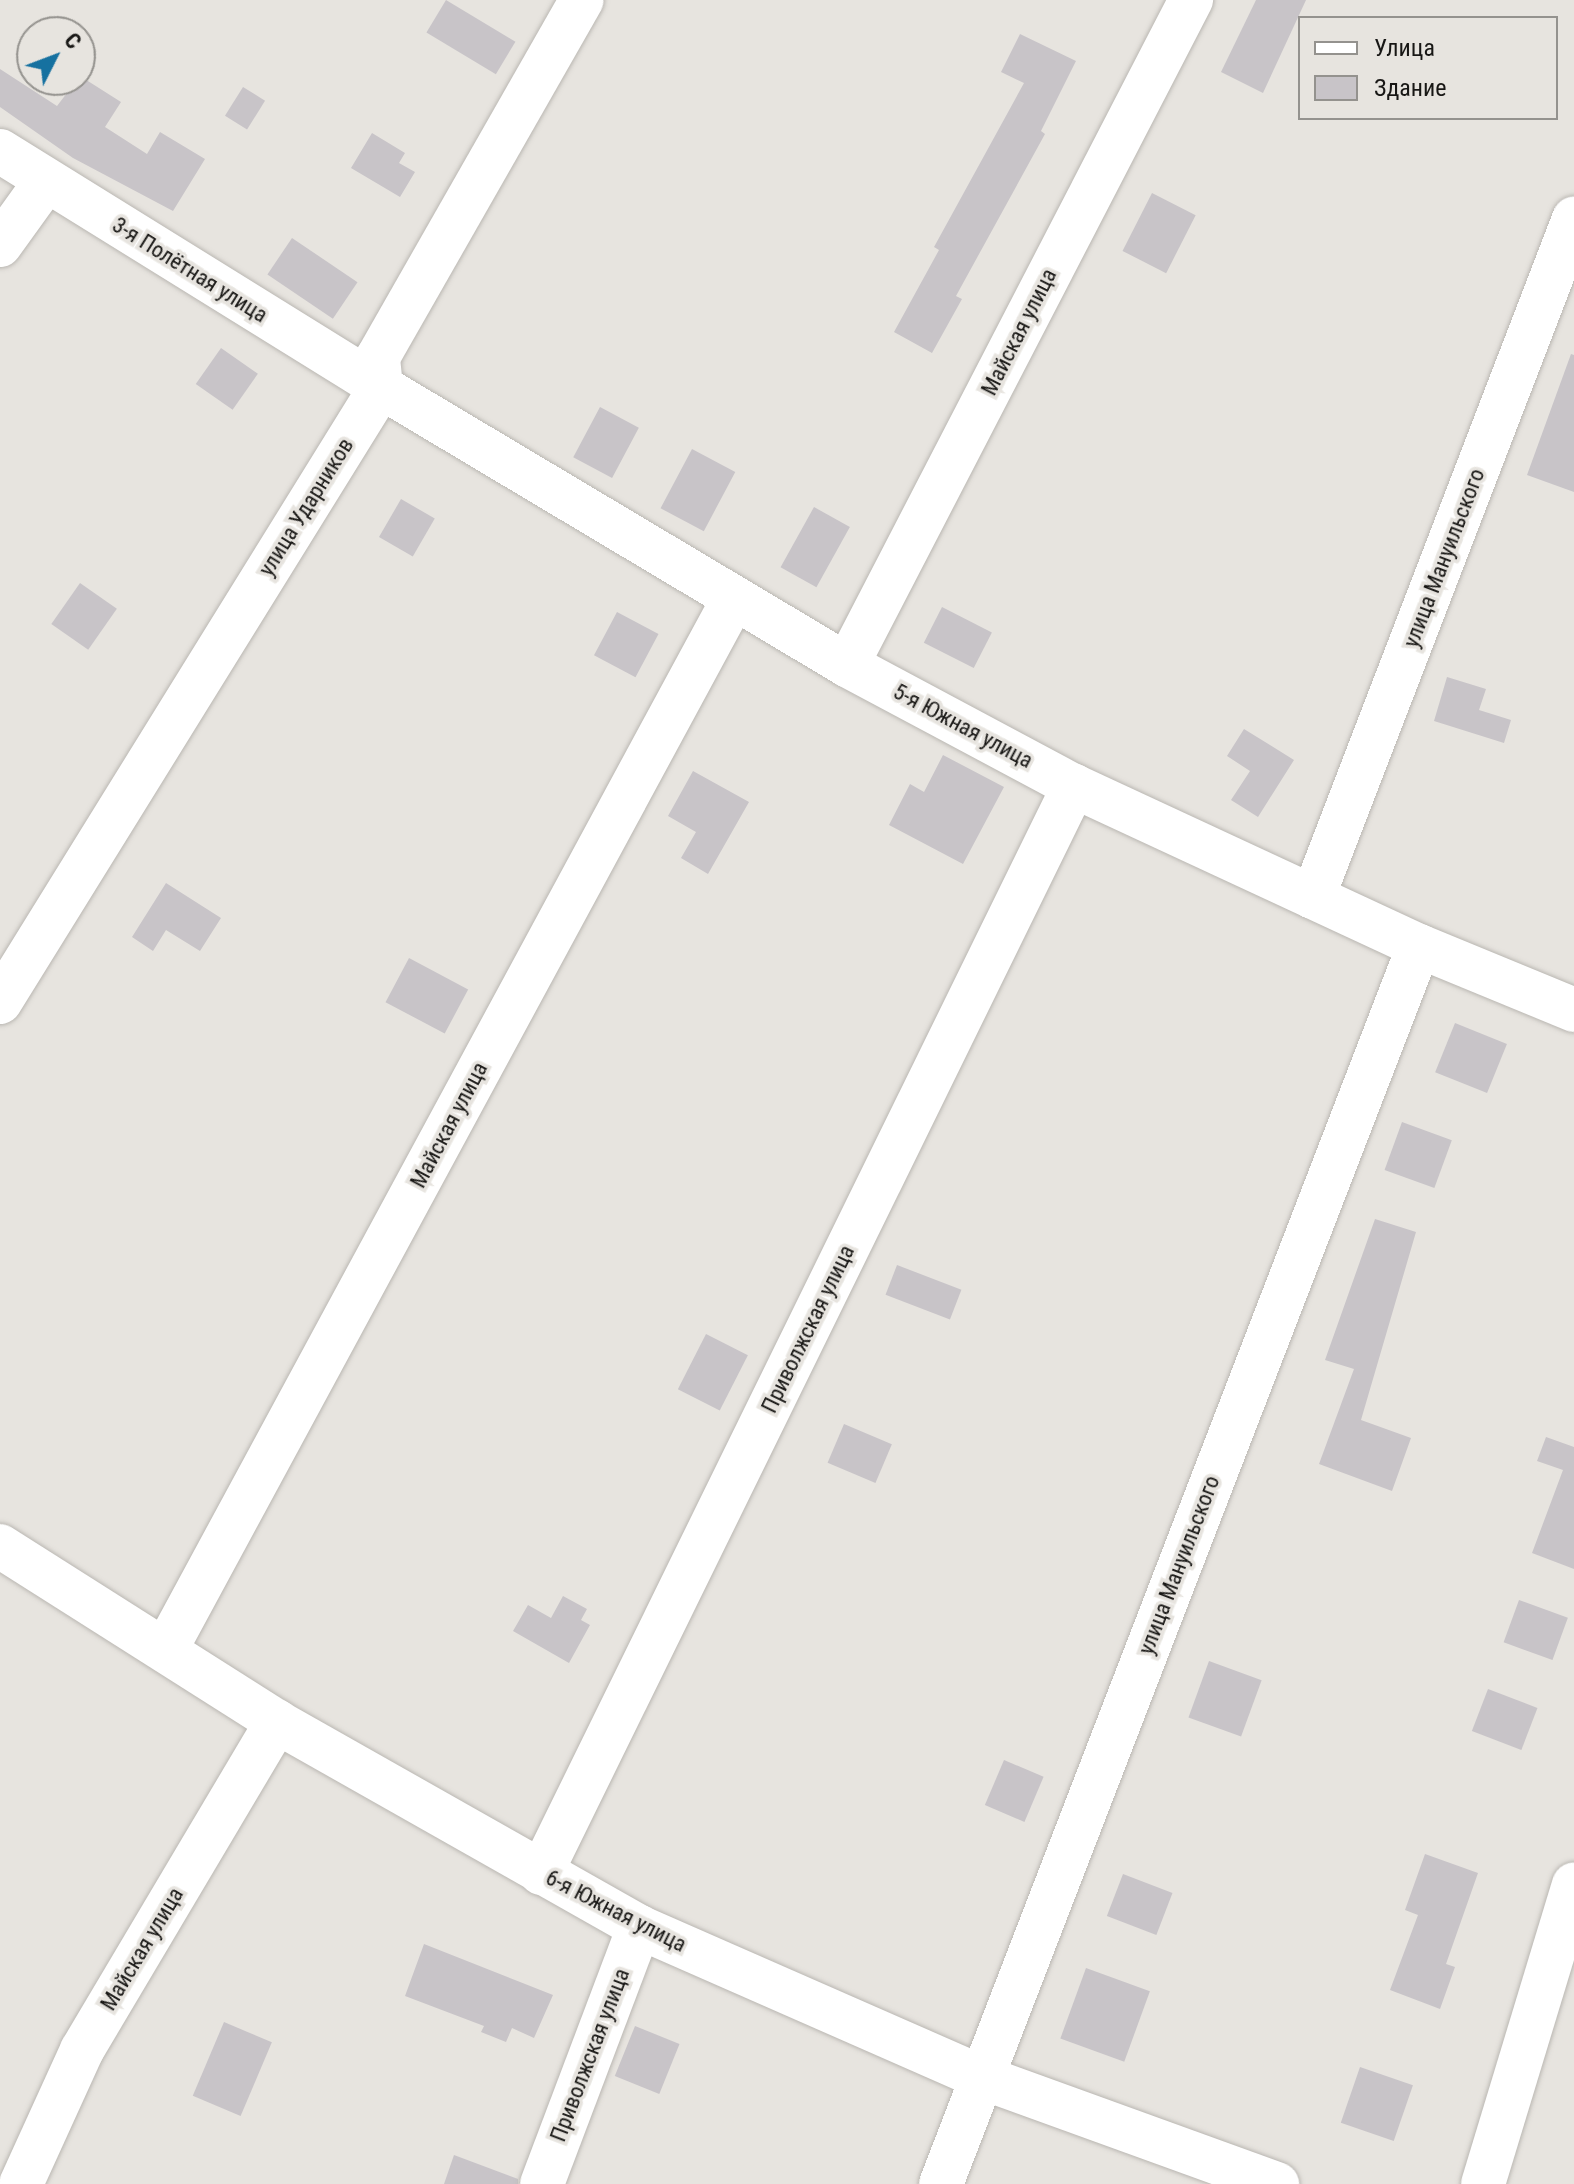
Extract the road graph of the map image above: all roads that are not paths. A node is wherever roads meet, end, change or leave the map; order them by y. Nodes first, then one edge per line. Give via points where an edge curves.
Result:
1 (1191, 0) edge
2 (567, 5) edge
3 (0, 151) edge
4 (46, 181) junction
5 (1574, 219) edge
6 (0, 245) edge
7 (381, 387) junction
8 (733, 600) junction
9 (847, 665) junction
10 (1074, 786) junction
11 (1313, 897) junction
12 (1419, 946) junction
13 (0, 1002) edge
14 (1574, 1010) edge
15 (0, 1546) edge
16 (166, 1649) junction
17 (277, 1722) junction
18 (541, 1873) junction
19 (1574, 1884) edge
20 (639, 1927) junction
21 (981, 2077) junction
22 (21, 2184) edge
23 (542, 2184) edge
24 (941, 2184) edge
25 (1277, 2184) edge
26 (1483, 2184) edge

1 - 9 street, Майская улица
2 - 7 street, улица Ударников via 378,357
3 - 4 street, 3-я Полётная улица
4 - 6 street
4 - 7 street, 3-я Полётная улица
5 - 11 street, улица Мануильского
7 - 8 street, 5-я Южная улица
7 - 13 street, улица Ударников
8 - 9 street, 5-я Южная улица
8 - 16 street, Майская улица
9 - 10 street, 5-я Южная улица
10 - 11 street, 5-я Южная улица
10 - 18 street, Приволжская улица
11 - 12 street, 5-я Южная улица
12 - 14 street, 5-я Южная улица
12 - 21 street, улица Мануильского
15 - 16 street, 6-я Южная улица
16 - 17 street, 6-я Южная улица
17 - 18 street, 6-я Южная улица
17 - 22 street, Майская улица via 82,2050
18 - 20 street, 6-я Южная улица
19 - 26 street
20 - 21 street, 6-я Южная улица
20 - 23 street, Приволжская улица
21 - 24 street, улица Мануильского
21 - 25 street, 6-я Южная улица

